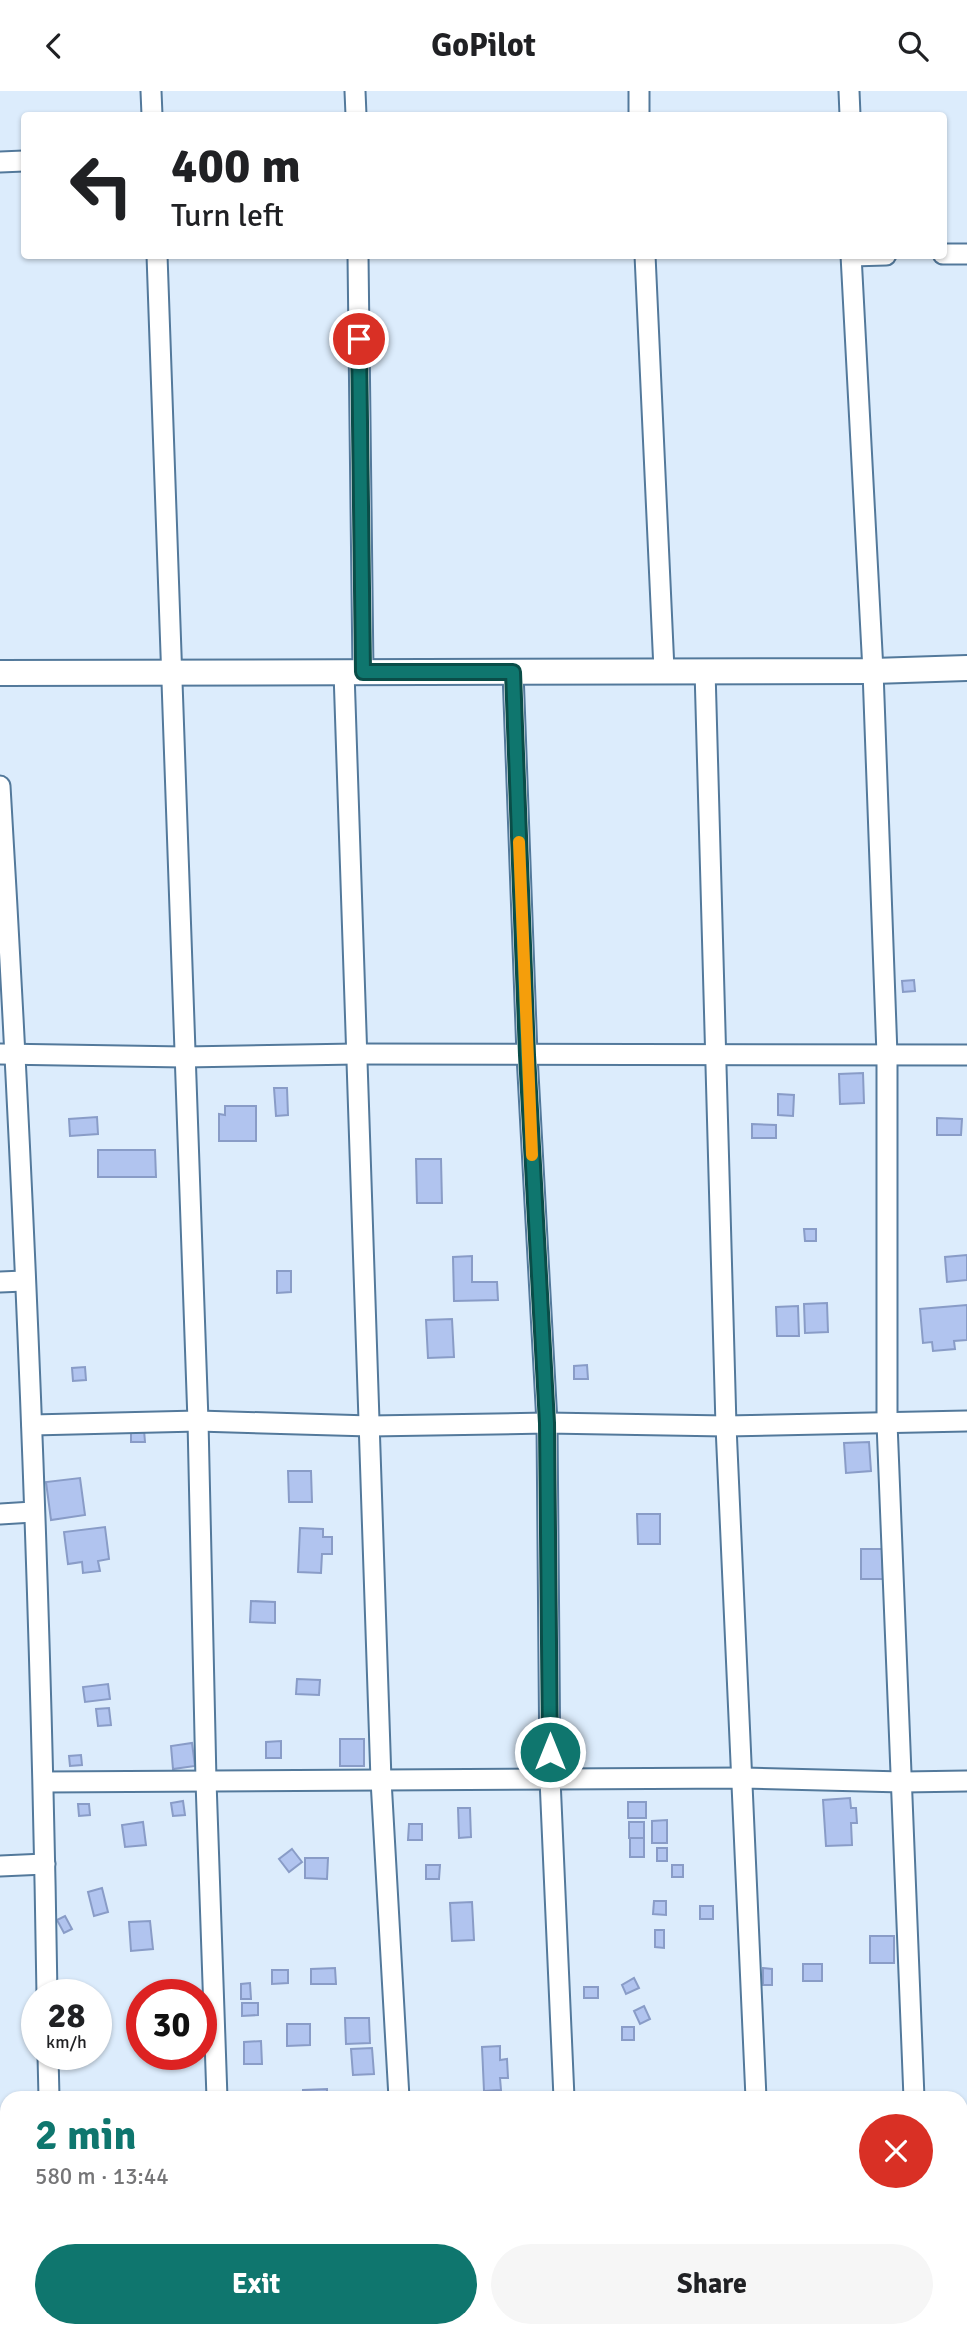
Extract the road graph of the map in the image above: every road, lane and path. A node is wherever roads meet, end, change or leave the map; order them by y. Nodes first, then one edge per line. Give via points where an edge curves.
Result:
1 (151, 91) edge
2 (355, 91) edge
3 (639, 91) edge
4 (849, 91) edge
5 (152, 112) edge
6 (356, 112) edge
7 (639, 112) edge
8 (850, 112) edge
9 (21, 161) edge
10 (0, 162) edge
11 (947, 254) edge
12 (967, 254) edge
13 (157, 259) edge
14 (358, 259) edge
15 (645, 259) edge
16 (851, 259) edge
17 (967, 669) edge
18 (664, 670) junction
19 (705, 670) junction
20 (873, 671) junction
21 (353, 672) junction
22 (513, 672) junction
23 (0, 673) edge
24 (172, 673) junction
25 (0, 786) edge
26 (8, 1054) edge
27 (356, 1055) junction
28 (527, 1055) junction
29 (714, 1055) junction
30 (887, 1055) junction
31 (967, 1055) edge
32 (184, 1057) junction
33 (24, 1281) junction
34 (0, 1282) edge
35 (198, 1421) junction
36 (967, 1421) edge
37 (547, 1423) junction
38 (887, 1423) junction
39 (32, 1425) junction
40 (370, 1426) junction
41 (726, 1426) junction
42 (33, 1512) junction
43 (0, 1514) edge
44 (743, 1778) junction
45 (550, 1779) junction
46 (381, 1780) junction
47 (206, 1781) junction
48 (967, 1781) edge
49 (44, 1782) junction
50 (903, 1782) junction
51 (45, 1864) junction
52 (0, 1866) edge
53 (47, 1979) edge
54 (48, 2070) edge
55 (49, 2091) edge
56 (217, 2091) edge
57 (400, 2091) edge
58 (564, 2091) edge
59 (756, 2091) edge
60 (915, 2091) edge

1 - 5 street
2 - 6 street
3 - 7 street
4 - 8 street
9 - 10 street
11 - 12 street
13 - 24 street
14 - 21 street
15 - 18 street
16 - 20 street
17 - 20 street
18 - 19 street
18 - 22 street
19 - 20 street
19 - 29 street
20 - 30 street
21 - 22 street
21 - 24 street
21 - 27 street
22 - 28 street
23 - 24 street
24 - 32 street
25 - 26 street
26 - 32 street
26 - 33 street
27 - 28 street
27 - 32 street
27 - 40 street
28 - 29 street
28 - 37 street
29 - 30 street
29 - 41 street
30 - 31 street
30 - 38 street
32 - 35 street
33 - 34 street
33 - 39 street
35 - 39 street
35 - 40 street
35 - 47 street
36 - 38 street
37 - 40 street
37 - 41 street
37 - 45 street
38 - 41 street
38 - 50 street
39 - 42 street
40 - 46 street
41 - 44 street
42 - 43 street
42 - 49 street
44 - 45 street
44 - 50 street
44 - 59 street
45 - 46 street
45 - 58 street
46 - 47 street
46 - 57 street
47 - 49 street
47 - 56 street
48 - 50 street
49 - 51 street
50 - 60 street
51 - 52 street
51 - 53 street
54 - 55 street

